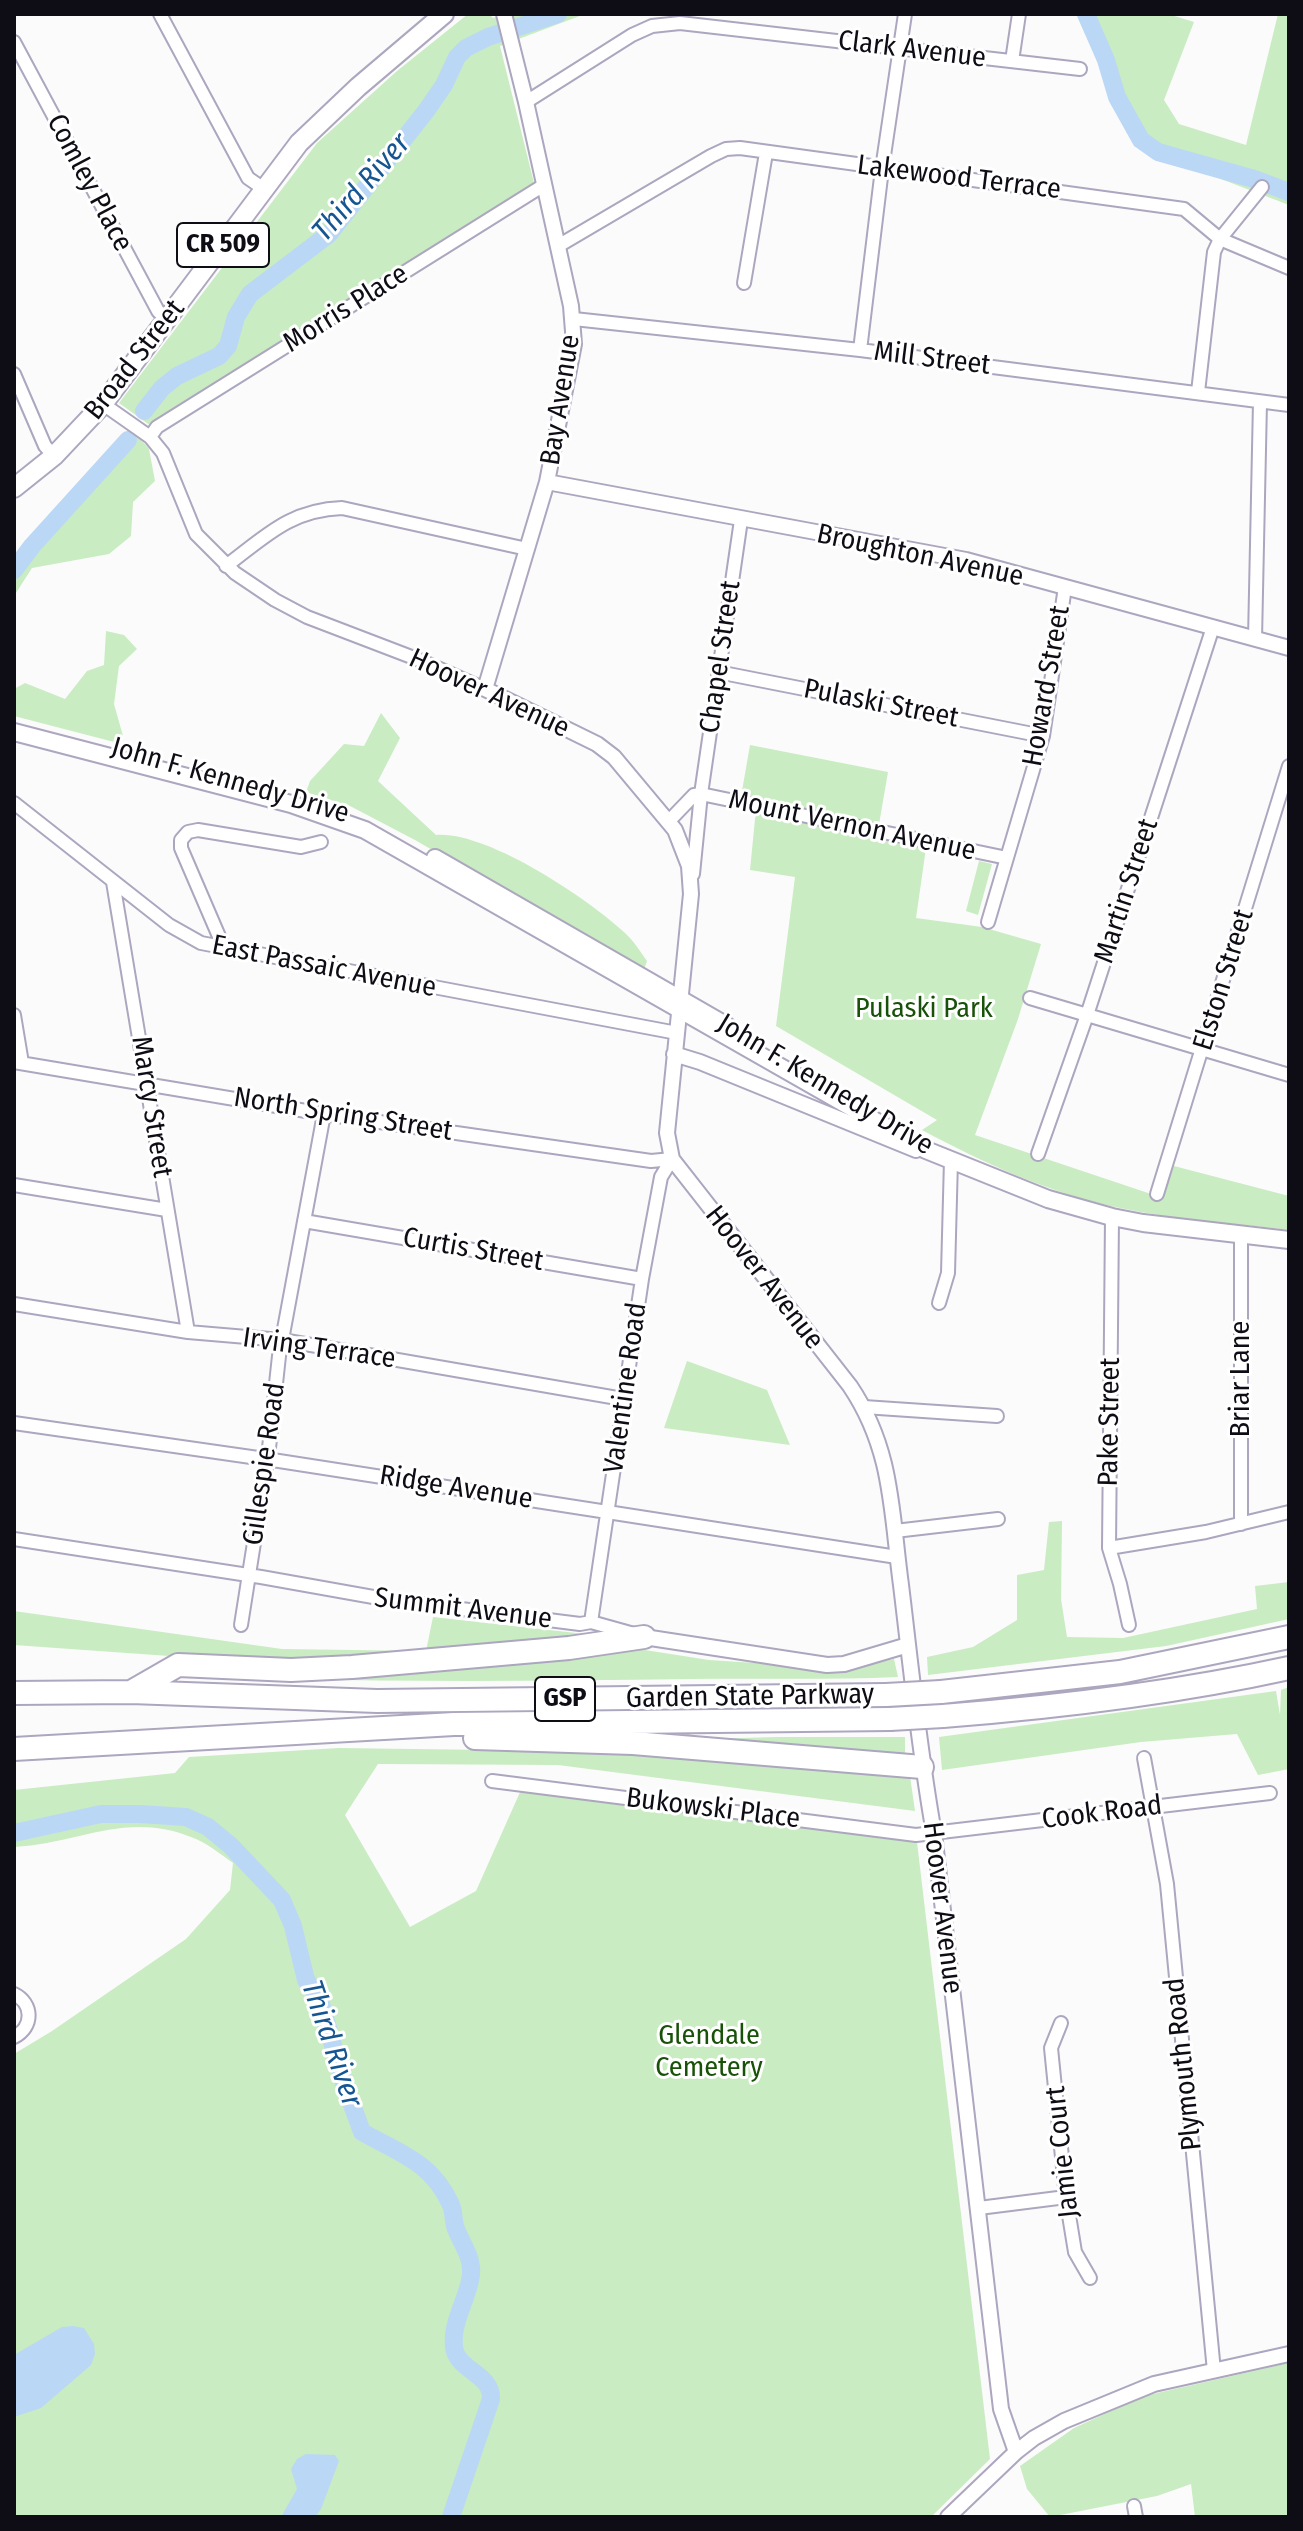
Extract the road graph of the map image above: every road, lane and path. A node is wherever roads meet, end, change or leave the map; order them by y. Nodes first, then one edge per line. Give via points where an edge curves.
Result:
1 (160, 14) edge
2 (444, 14) edge
3 (905, 14) edge
4 (1019, 14) edge
5 (504, 17) edge
6 (14, 42) edge
7 (900, 48) junction
8 (1012, 61) junction
9 (1080, 69) dead end
10 (526, 102) junction
11 (766, 153) junction
12 (882, 169) junction
13 (544, 185) junction
14 (1262, 187) dead end
15 (264, 189) junction
16 (1220, 239) junction
17 (558, 246) junction
18 (1289, 268) edge
19 (744, 283) dead end
20 (574, 319) junction
21 (168, 321) junction
22 (860, 350) junction
23 (14, 374) edge
24 (1198, 392) junction
25 (1260, 402) junction
26 (103, 404) junction
27 (1289, 405) edge
28 (150, 437) junction
29 (54, 456) junction
30 (547, 482) junction
31 (14, 488) edge
32 (741, 520) junction
33 (527, 549) junction
34 (226, 566) junction
35 (1065, 587) junction
36 (1213, 627) junction
37 (1255, 639) junction
38 (1289, 648) edge
39 (718, 672) junction
40 (485, 689) junction
41 (14, 722) edge
42 (14, 732) edge
43 (1043, 736) junction
44 (1289, 766) edge
45 (701, 794) junction
46 (14, 803) edge
47 (669, 821) junction
48 (321, 842) dead end
49 (1007, 858) junction
50 (113, 882) junction
51 (691, 894) junction
52 (988, 922) dead end
53 (224, 948) junction
54 (1030, 998) dead end
55 (680, 1005) junction
56 (14, 1015) edge
57 (1087, 1015) junction
58 (677, 1033) junction
59 (1203, 1050) junction
60 (674, 1054) junction
61 (18, 1063) edge
62 (1289, 1075) edge
63 (148, 1084) junction
64 (324, 1114) junction
65 (1038, 1154) dead end
66 (672, 1159) junction
67 (951, 1160) junction
68 (14, 1185) edge
69 (1157, 1194) dead end
70 (167, 1210) junction
71 (1112, 1217) junction
72 (304, 1221) junction
73 (1241, 1234) junction
74 (1289, 1240) edge
75 (642, 1279) junction
76 (939, 1303) dead end
77 (14, 1304) edge
78 (188, 1332) junction
79 (282, 1340) junction
80 (623, 1399) junction
81 (864, 1407) junction
82 (997, 1416) dead end
83 (14, 1423) edge
84 (267, 1459) junction
85 (608, 1511) junction
86 (1289, 1512) edge
87 (998, 1519) dead end
88 (1241, 1524) junction
89 (895, 1531) junction
90 (14, 1539) edge
91 (1109, 1548) junction
92 (897, 1557) junction
93 (248, 1575) junction
94 (591, 1622) junction
95 (241, 1625) dead end
96 (1129, 1625) dead end
97 (644, 1637) junction
98 (1289, 1637) edge
99 (908, 1645) junction
100 (1289, 1668) edge
101 (131, 1692) junction
102 (14, 1693) edge
103 (306, 1733) junction
104 (14, 1749) edge
105 (1144, 1758) dead end
106 (922, 1767) junction
107 (492, 1781) dead end
108 (1270, 1793) dead end
109 (1153, 1807) junction
110 (934, 1833) junction
111 (14, 1994) edge
112 (1061, 2023) dead end
113 (14, 2037) edge
114 (1066, 2197) junction
115 (979, 2208) junction
116 (1090, 2278) dead end
117 (1289, 2354) edge
118 (1214, 2371) junction
119 (1016, 2452) junction
120 (948, 2517) edge

1 - 15 street via 248,178
2 - 15 main road, Broad Street / CR 509 via 316,126
3 - 7 street
4 - 8 street
5 - 10 street, Bay Avenue
6 - 21 street, Comley Place
7 - 8 street, Clark Avenue
7 - 10 street, Clark Avenue via 680,23 652,26
7 - 12 street
8 - 9 street, Clark Avenue
10 - 13 street, Bay Avenue
11 - 12 street, Lakewood Terrace
11 - 17 street, Lakewood Terrace via 726,149
11 - 19 street
12 - 16 street, Lakewood Terrace via 1184,209
12 - 22 street
13 - 17 street, Bay Avenue
13 - 28 street, Morris Place via 157,427
14 - 16 street
15 - 21 main road, Broad Street / CR 509
16 - 18 street, Lakewood Terrace
16 - 24 street via 1214,252
17 - 20 street, Bay Avenue
20 - 22 street, Mill Street
20 - 30 street, Bay Avenue via 572,359
21 - 26 main road, Broad Street / CR 509
22 - 24 street, Mill Street
23 - 29 street
24 - 25 street, Mill Street
25 - 27 street, Mill Street
25 - 37 street
26 - 28 street, Hoover Avenue
26 - 29 main road, Broad Street / CR 509
28 - 34 street, Hoover Avenue via 163,453 196,534
29 - 31 main road, Broad Street / CR 509
30 - 32 street, Broughton Avenue
30 - 33 street, Bay Avenue
32 - 35 street, Broughton Avenue via 966,560
32 - 39 street, Chapel Street
33 - 34 street via 326,508 289,518
33 - 40 street, Bay Avenue
34 - 40 street, Hoover Avenue via 307,617
35 - 36 street, Broughton Avenue
35 - 43 street, Howard Street
36 - 37 street, Broughton Avenue
36 - 57 street, Martin Street
37 - 38 street, Broughton Avenue
39 - 43 street, Pulaski Street
39 - 45 street, Chapel Street
40 - 47 street, Hoover Avenue via 606,750
41 - 55 main road, John F. Kennedy Drive via 343,811 396,836
42 - 55 main road, John F. Kennedy Drive via 339,819
43 - 49 street, Howard Street
44 - 59 street, Elston Street
45 - 47 street
45 - 49 street, Mount Vernon Avenue
45 - 51 street, Mount Vernon Avenue
46 - 50 street, East Passaic Avenue
47 - 51 street, Hoover Avenue via 685,853
48 - 53 street via 301,847 188,832 181,848
49 - 52 street, Howard Street
50 - 53 street, East Passaic Avenue via 184,936
50 - 63 street, Marcy Street
51 - 55 street, Hoover Avenue
53 - 58 street, East Passaic Avenue
54 - 57 street
55 - 58 street, Hoover Avenue
55 - 67 main road, John F. Kennedy Drive via 907,1141
56 - 61 street
57 - 59 street
57 - 65 street, Martin Street
58 - 60 street, Hoover Avenue
59 - 62 street
59 - 69 street, Elston Street
60 - 66 street, Hoover Avenue via 667,1133
60 - 67 street
61 - 63 street, North Spring Street
63 - 64 street, North Spring Street
63 - 70 street, Marcy Street
64 - 66 street, North Spring Street via 651,1161
64 - 72 street, Gillespie Road
66 - 75 street, Valentine Road via 661,1177
66 - 81 street, Hoover Avenue
67 - 71 main road via 1048,1199
67 - 76 street via 948,1273
68 - 70 street
70 - 78 street, Marcy Street
71 - 73 main road
71 - 91 street, Pake Street
72 - 75 street, Curtis Street
72 - 79 street, Gillespie Road
73 - 74 main road
73 - 88 street, Briar Lane
75 - 80 street, Valentine Road
77 - 78 street, Irving Terrace
78 - 79 street, Irving Terrace
79 - 80 street, Irving Terrace
79 - 84 street, Gillespie Road
80 - 85 street, Valentine Road
81 - 82 street
81 - 89 street, Hoover Avenue via 886,1464
83 - 84 street, Ridge Avenue
84 - 85 street, Ridge Avenue
84 - 93 street, Gillespie Road
85 - 92 street, Ridge Avenue
85 - 94 street, Valentine Road
86 - 88 street
87 - 89 street
88 - 91 street
89 - 92 street, Hoover Avenue
90 - 93 street, Summit Avenue
91 - 96 street, Pake Street
92 - 99 street, Hoover Avenue
93 - 94 street, Summit Avenue via 390,1600
93 - 95 street, Gillespie Road
94 - 97 street, Summit Avenue
97 - 99 street, Summit Avenue via 827,1665
97 - 101 highway via 352,1667 178,1665
98 - 101 highway, Garden State Parkway / GSP, bridge via 1120,1672 886,1695 377,1701
99 - 106 street, Hoover Avenue
100 - 103 highway, Garden State Parkway / GSP, bridge via 1113,1699 943,1716 454,1724
101 - 102 highway, Garden State Parkway / GSP
103 - 104 highway, Garden State Parkway / GSP
103 - 106 highway via 594,1740
105 - 109 street, Plymouth Road
106 - 110 street, Hoover Avenue
107 - 110 street, Bukowski Place via 894,1833
108 - 109 street, Cook Road
109 - 110 street, Cook Road
109 - 118 street, Plymouth Road via 1167,1884
110 - 115 street, Hoover Avenue
111 - 113 street via 24,2000 29,2017
112 - 114 street, Jamie Court via 1051,2048
114 - 115 street
114 - 116 street, Jamie Court via 1075,2252
115 - 119 street, Hoover Avenue via 1001,2409
117 - 118 street
118 - 119 street via 1114,2399 1050,2428
119 - 120 street

